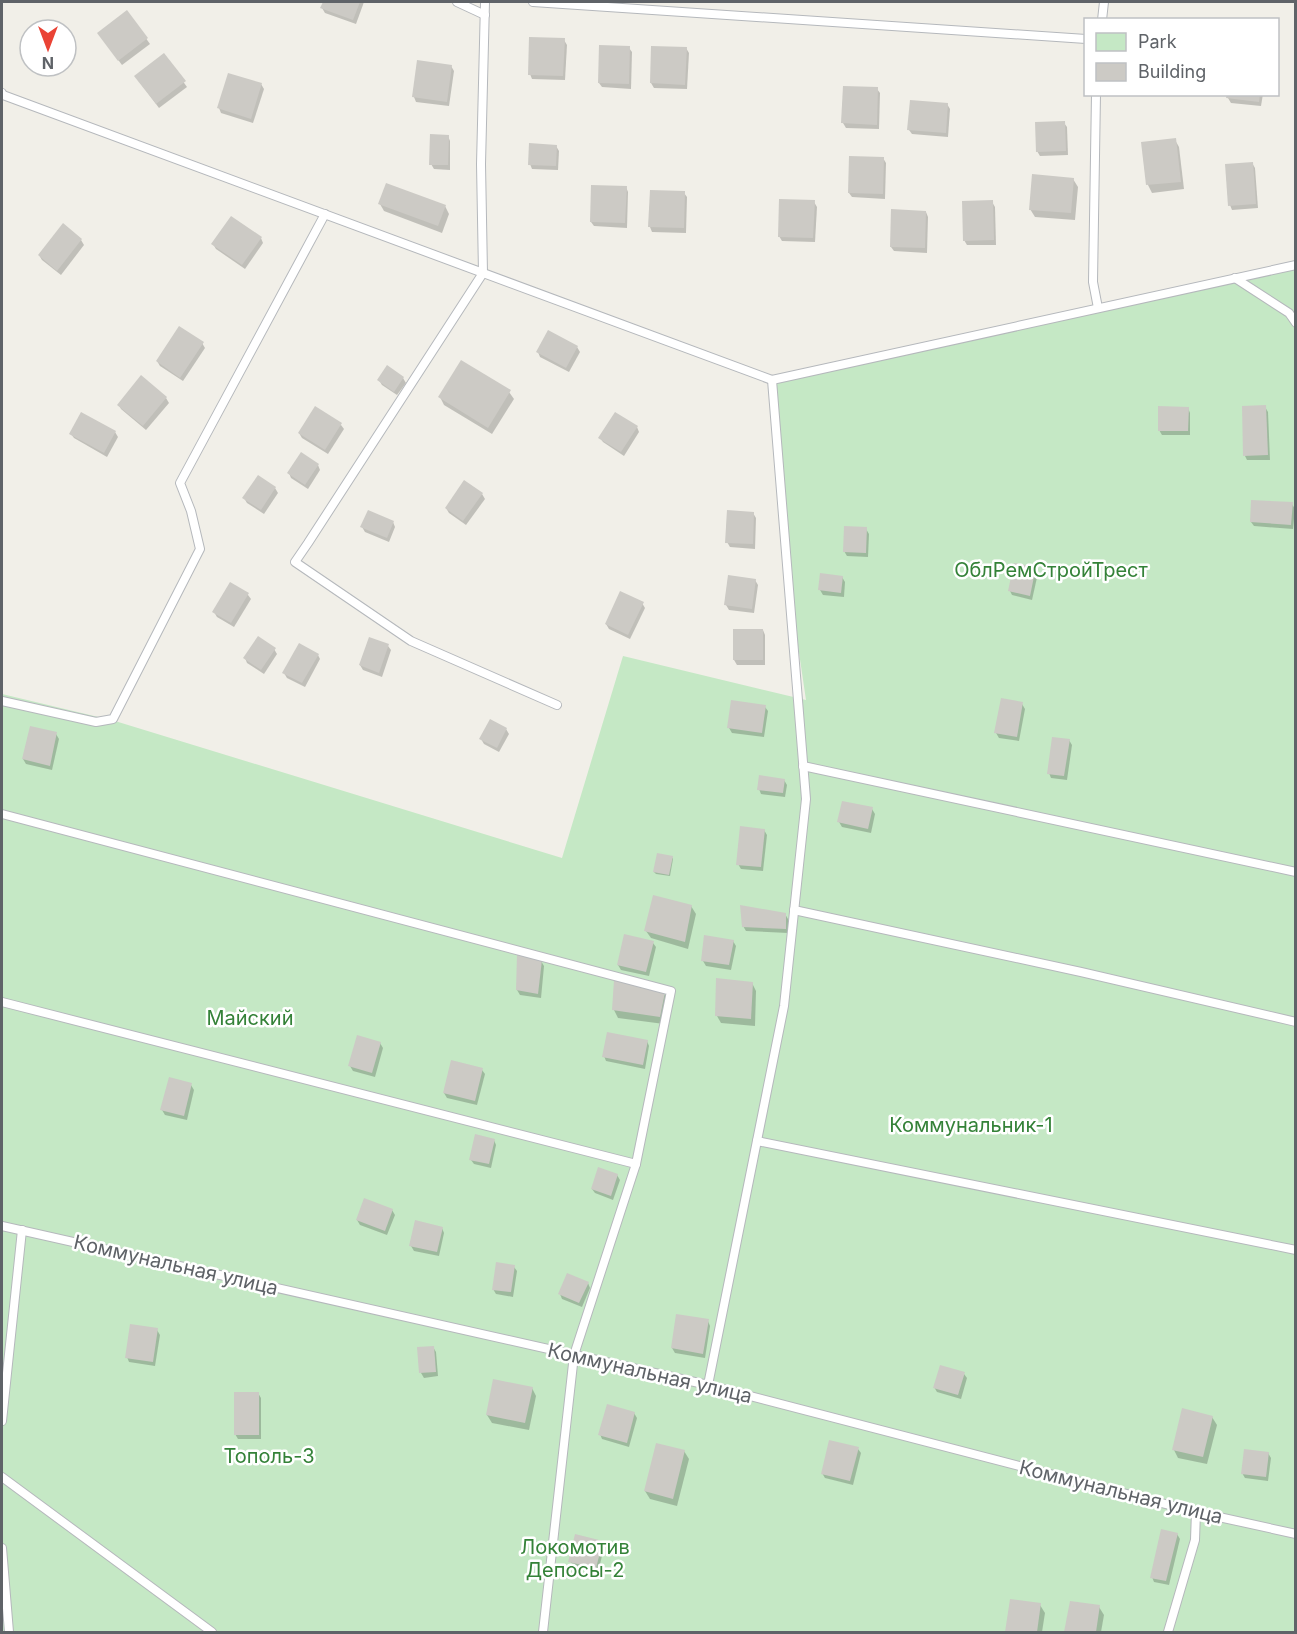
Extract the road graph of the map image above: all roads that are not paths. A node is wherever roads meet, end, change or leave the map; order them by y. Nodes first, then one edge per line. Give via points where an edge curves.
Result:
1 (457, 2) edge
2 (485, 2) edge
3 (533, 2) edge
4 (1104, 2) edge
5 (485, 15) junction
6 (1102, 18) edge
7 (1084, 39) edge
8 (2, 93) edge
9 (1096, 96) edge
10 (326, 214) junction
11 (1296, 264) edge
12 (483, 273) junction
13 (1235, 278) junction
14 (1098, 308) junction
15 (1292, 315) edge
16 (1296, 323) edge
17 (772, 380) junction
18 (2, 701) edge
19 (556, 705) dead end
20 (803, 766) junction
21 (2, 814) edge
22 (1296, 872) edge
23 (794, 910) junction
24 (2, 1002) edge
25 (1296, 1022) edge
26 (757, 1141) junction
27 (636, 1164) junction
28 (2, 1226) edge
29 (22, 1230) junction
30 (1296, 1250) edge
31 (574, 1355) junction
32 (708, 1385) junction
33 (2, 1421) edge
34 (2, 1477) edge
35 (1196, 1512) junction
36 (1296, 1534) edge
37 (2, 1548) edge
38 (9, 1632) edge
39 (212, 1632) edge
40 (543, 1632) edge
41 (1168, 1632) edge

1 - 5 lane
2 - 5 lane
3 - 7 lane
4 - 6 lane
5 - 12 lane
8 - 10 lane
9 - 14 lane via 1093,282
10 - 12 lane
10 - 18 lane via 180,483 200,549 113,719 96,722
11 - 13 lane
12 - 17 lane
12 - 19 lane via 295,562 411,641
13 - 14 lane
13 - 15 lane
14 - 17 lane
15 - 16 lane
17 - 20 lane
20 - 22 lane
20 - 23 lane via 806,799
21 - 27 lane via 671,991
23 - 25 lane
23 - 26 lane via 784,1006
24 - 27 lane
26 - 30 lane
26 - 32 lane
27 - 31 lane
28 - 29 lane, Коммунальная улица
29 - 31 lane, Коммунальная улица
29 - 33 lane
31 - 32 lane, Коммунальная улица
31 - 40 lane
32 - 35 lane, Коммунальная улица
34 - 39 lane
35 - 36 lane, Коммунальная улица
35 - 41 lane via 1195,1540
37 - 38 lane

